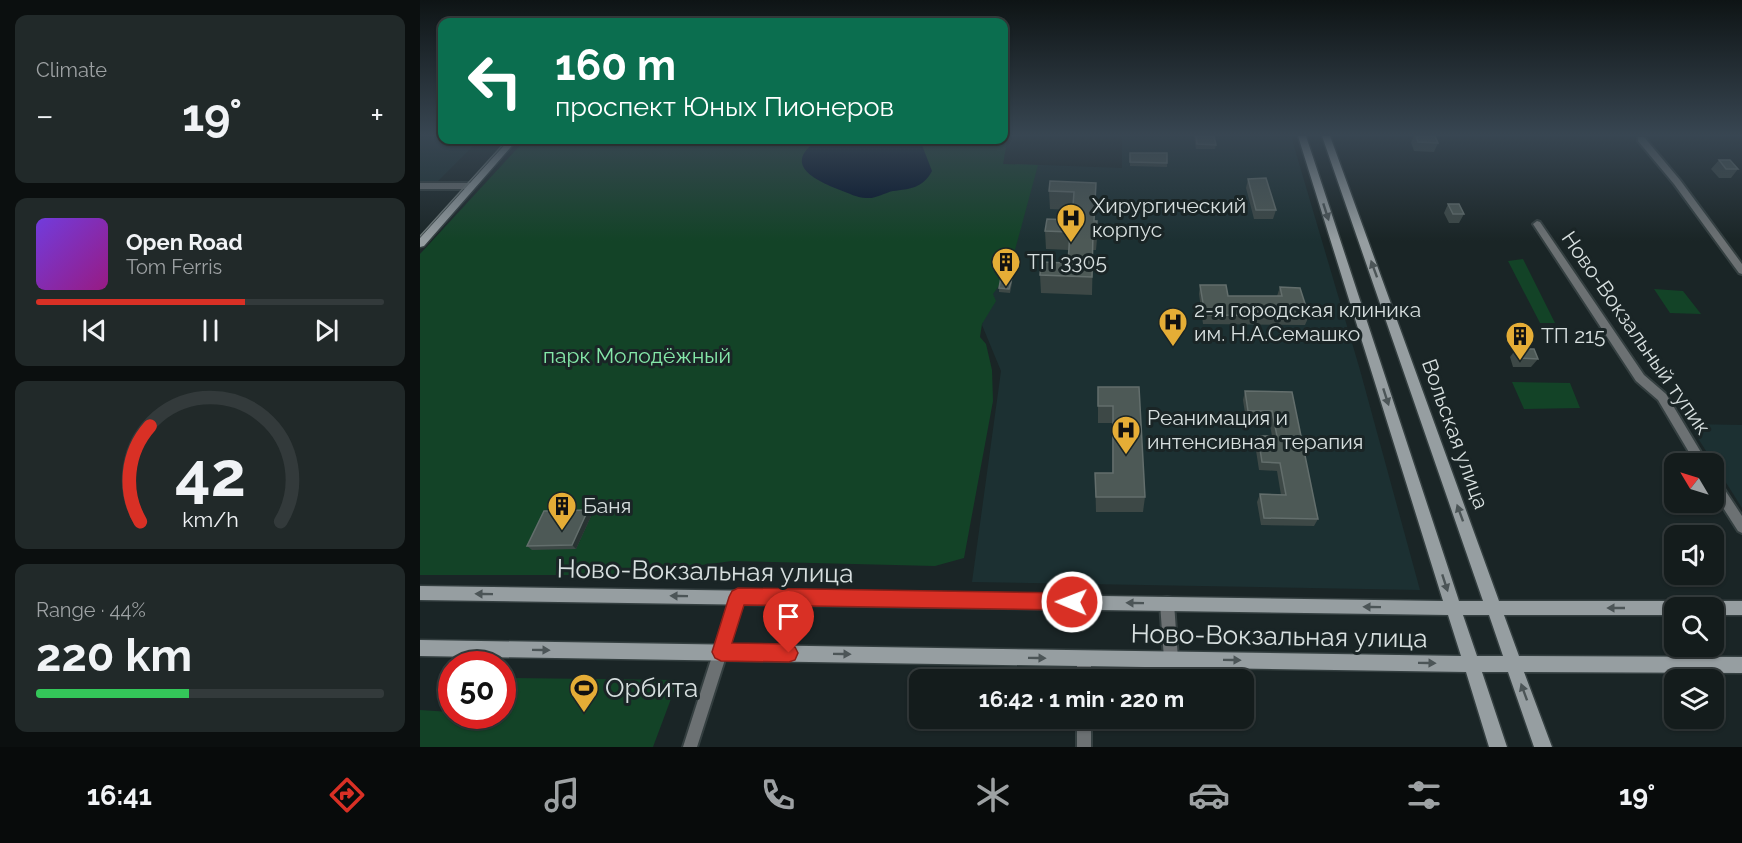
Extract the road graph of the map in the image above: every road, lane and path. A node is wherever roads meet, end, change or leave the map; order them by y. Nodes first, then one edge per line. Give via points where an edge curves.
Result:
1 (485, 171) edge
2 (1313, 171) edge
3 (1338, 171) edge
4 (1668, 171) edge
5 (420, 186) edge
6 (472, 186) junction
7 (1537, 224) dead end
8 (420, 244) edge
9 (1742, 271) edge
10 (1695, 453) edge
11 (1724, 499) edge
12 (1742, 527) edge
13 (420, 593) edge
14 (738, 597) junction
15 (1167, 603) junction
16 (1494, 607) junction
17 (1453, 608) junction
18 (1664, 608) edge
19 (1724, 608) edge
20 (1742, 608) edge
21 (420, 648) edge
22 (721, 652) junction
23 (1084, 659) junction
24 (1171, 659) junction
25 (1514, 663) junction
26 (1471, 664) junction
27 (1742, 664) edge
28 (1084, 669) edge
29 (1084, 729) edge
30 (690, 747) edge
31 (1084, 747) edge
32 (1498, 747) edge
33 (1543, 747) edge

1 - 6 main road
2 -> 17 main road
16 -> 3 main road, Вольская улица
4 - 9 street
5 - 6 street
6 - 8 main road
7 - 10 street, Ново-Вокзальный тупик via 1641,378 1662,398
11 - 12 street
14 -> 13 main road, Ново-Вокзальная улица
15 -> 14 main road, Ново-Вокзальная улица
14 - 22 street
17 -> 15 main road, Ново-Вокзальная улица
15 - 24 street
16 - 17 main road, Ново-Вокзальная улица
18 -> 16 main road, Ново-Вокзальная улица
16 - 25 main road, Вольская улица
17 - 26 main road
19 - 20 main road
21 -> 22 main road, Ново-Вокзальная улица
22 -> 23 main road, Ново-Вокзальная улица
22 - 30 street
23 - 24 main road, Ново-Вокзальная улица
23 - 28 street
24 -> 26 main road, Ново-Вокзальная улица
25 - 26 main road, Ново-Вокзальная улица
25 - 27 main road, Ново-Вокзальная улица
33 -> 25 main road, Вольская улица
26 - 32 main road
29 - 31 street

